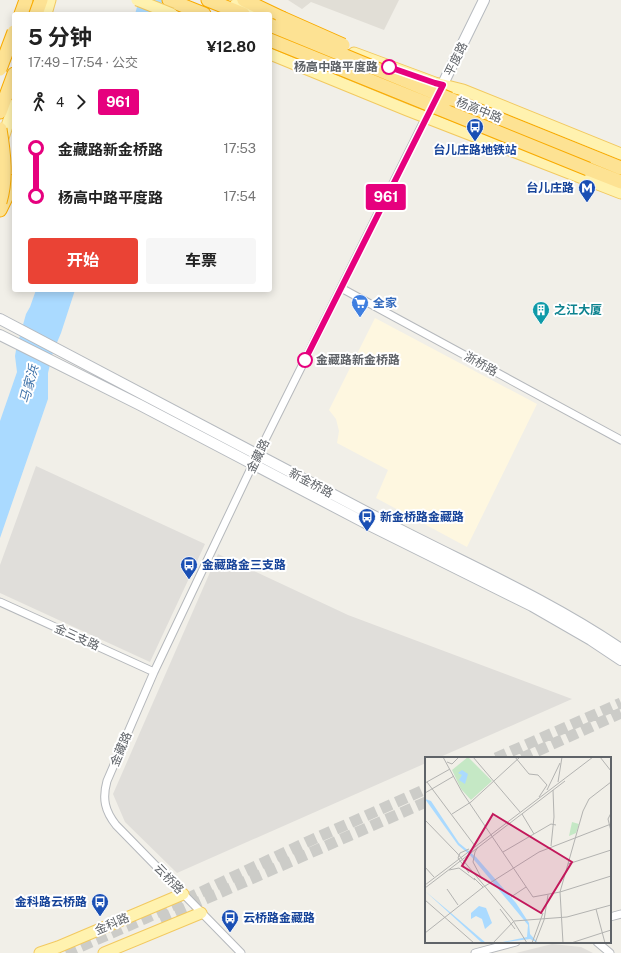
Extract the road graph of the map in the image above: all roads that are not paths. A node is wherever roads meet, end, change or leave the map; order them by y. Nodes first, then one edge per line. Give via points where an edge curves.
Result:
1 (22, 0) edge
2 (26, 0) edge
3 (37, 0) edge
4 (41, 0) edge
5 (50, 0) edge
6 (138, 0) edge
7 (170, 0) edge
8 (208, 0) edge
9 (225, 0) edge
10 (484, 0) edge
11 (243, 5) edge
12 (18, 12) edge
13 (22, 12) edge
14 (33, 12) edge
15 (37, 12) edge
16 (47, 12) edge
17 (167, 12) edge
18 (199, 12) edge
19 (253, 12) edge
20 (260, 12) edge
21 (272, 17) edge
22 (272, 20) edge
23 (272, 26) edge
24 (12, 29) edge
25 (12, 37) edge
26 (272, 41) edge
27 (272, 47) edge
28 (5, 50) edge
29 (272, 55) edge
30 (0, 70) edge
31 (12, 79) edge
32 (443, 85) junction
33 (390, 89) junction
34 (450, 99) junction
35 (12, 111) edge
36 (0, 112) edge
37 (426, 117) junction
38 (0, 129) edge
39 (0, 146) edge
40 (621, 154) edge
41 (591, 162) junction
42 (621, 168) edge
43 (621, 182) edge
44 (12, 185) edge
45 (621, 193) edge
46 (0, 202) edge
47 (0, 210) edge
48 (342, 288) junction
49 (0, 319) edge
50 (0, 335) edge
51 (621, 440) edge
52 (258, 455) junction
53 (253, 464) junction
54 (0, 602) edge
55 (621, 649) edge
56 (621, 660) edge
57 (154, 672) junction
58 (104, 801) joint
59 (183, 894) junction
60 (201, 913) junction
61 (621, 914) edge
62 (611, 917) edge
63 (512, 943) edge
64 (598, 943) edge
65 (40, 953) edge
66 (104, 953) edge
67 (241, 953) edge
68 (475, 953) edge
69 (610, 953) edge

1 - 12 main road
2 - 13 highway
3 - 14 main road
4 - 15 highway
5 - 16 main road
6 - 17 main road, bridge
7 - 18 highway
8 - 11 highway
9 - 11 main road
10 - 32 street, 平度路
11 - 19 main road
11 - 20 highway, bridge
21 - 34 highway, bridge via 356,51
22 - 32 main road, 杨高中路
23 - 34 highway, 杨高中路, bridge
24 - 28 main road
25 - 30 highway, bridge
26 - 33 highway, 杨高中路, bridge
27 - 33 highway, bridge
28 - 30 main road
29 - 37 main road, 杨高中路
31 - 36 highway
32 - 37 street, 平度路
32 - 40 main road, 杨高中路 via 463,90
33 - 41 highway, 杨高中路, bridge
34 - 41 highway, 杨高中路
35 - 39 main road
37 - 45 main road, 杨高中路
37 - 48 street, 金藏路
38 - 46 highway, bridge via 4,163
41 - 42 highway, 杨高中路
41 - 43 highway, 杨高中路
44 - 47 highway
48 - 51 street, 浙桥路
48 - 52 street, 金藏路
49 - 52 street, 新金桥路
50 - 53 street, 新金桥路
52 - 53 street, 金藏路
52 - 55 street, 新金桥路 via 495,577
53 - 56 street, 新金桥路 via 532,606
53 - 57 street, 金藏路
54 - 57 street, 金三支路
57 - 58 street, 金藏路 via 107,781
58 - 59 street, 云桥路 via 116,825
59 - 60 street, 云桥路
59 - 65 main road, 金科路
60 - 66 main road, 金科路
60 - 67 street, 云桥路
61 - 62 street
63 - 68 street
64 - 69 street

